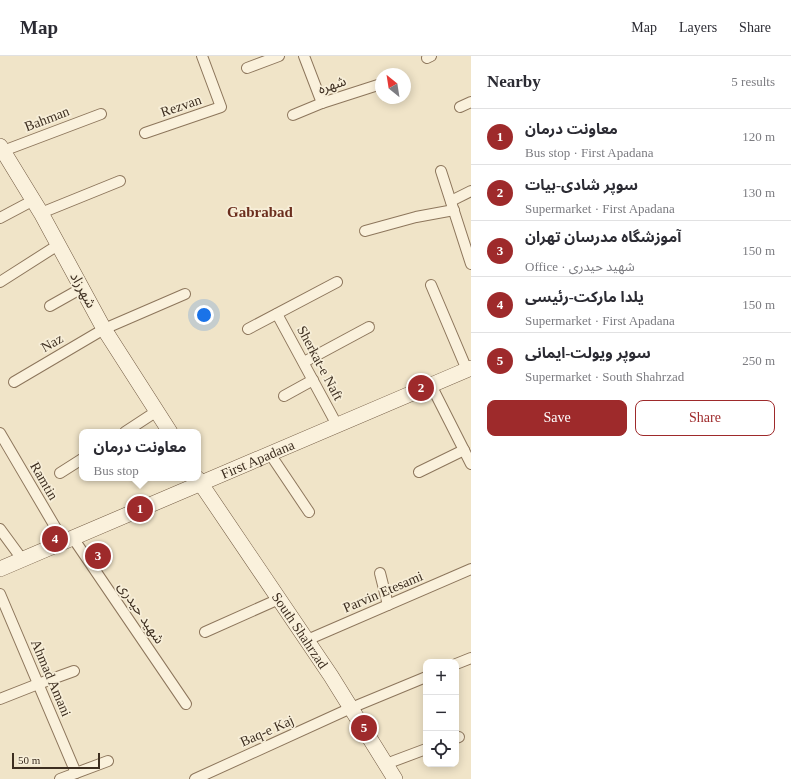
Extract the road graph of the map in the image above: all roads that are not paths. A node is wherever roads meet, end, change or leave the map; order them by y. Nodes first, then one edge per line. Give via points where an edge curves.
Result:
1 (202, 56) edge
2 (279, 56) edge
3 (304, 56) edge
4 (247, 68) dead end
5 (375, 86) edge
6 (471, 102) edge
7 (322, 103) junction
8 (460, 107) dead end
9 (101, 114) dead end
10 (293, 115) dead end
11 (145, 133) dead end
12 (2, 149) edge
13 (441, 171) dead end
14 (120, 181) dead end
15 (471, 191) edge
16 (452, 206) junction
17 (36, 207) junction
18 (0, 218) edge
19 (365, 231) dead end
20 (467, 240) edge
21 (58, 245) junction
22 (471, 264) edge
23 (0, 282) edge
24 (337, 282) dead end
25 (431, 285) dead end
26 (82, 288) junction
27 (185, 294) dead end
28 (50, 306) dead end
29 (277, 314) junction
30 (368, 327) dead end
31 (104, 329) junction
32 (248, 329) dead end
33 (304, 362) junction
34 (469, 369) edge
35 (313, 380) junction
36 (14, 382) dead end
37 (431, 385) junction
38 (284, 396) dead end
39 (158, 411) junction
40 (337, 425) junction
41 (130, 429) edge
42 (168, 429) edge
43 (0, 433) edge
44 (464, 450) junction
45 (270, 454) junction
46 (79, 461) edge
47 (471, 464) edge
48 (419, 472) dead end
49 (60, 473) dead end
50 (201, 480) edge
51 (199, 481) edge
52 (309, 512) dead end
53 (0, 529) edge
54 (68, 540) junction
55 (22, 560) junction
56 (0, 569) edge
57 (471, 569) edge
58 (380, 574) dead end
59 (0, 594) edge
60 (279, 599) junction
61 (388, 605) junction
62 (205, 632) dead end
63 (307, 640) junction
64 (471, 658) edge
65 (459, 663) edge
66 (74, 671) dead end
67 (423, 678) edge
68 (38, 684) junction
69 (0, 699) edge
70 (186, 704) dead end
71 (351, 708) junction
72 (423, 750) edge
73 (108, 761) dead end
74 (386, 764) junction
75 (76, 773) junction
76 (208, 776) edge
77 (60, 779) edge
78 (195, 779) edge
79 (395, 779) edge

1 - 11 street, Rezvan via 221,107
2 - 4 street
3 - 7 street
5 - 7 street, شهره
6 - 8 street
7 - 10 street, شهره
9 - 12 street, Bahman
12 - 17 street, شهرزاد
13 - 16 street
14 - 17 street
15 - 16 street
16 - 19 street
16 - 20 street
17 - 18 street
17 - 21 street, شهرزاد
20 - 22 street
21 - 23 street
21 - 26 street, شهرزاد
24 - 29 street
25 - 34 street
26 - 28 street
26 - 31 street, شهرزاد
27 - 31 street, Naz
29 - 32 street
29 - 33 street, Sherkat-e Naft
30 - 33 street
31 - 36 street, Naz
31 - 39 street, شهرزاد
33 - 35 street, Sherkat-e Naft
34 - 37 street, First Apadana
35 - 38 street
35 - 40 street, Sherkat-e Naft
37 - 40 street, First Apadana
37 - 44 street
39 - 41 street
39 - 42 street, شهرزاد
40 - 45 street, First Apadana
43 - 54 street, Ramtin
44 - 47 street
44 - 48 street
45 - 50 street, First Apadana
45 - 52 street
46 - 49 street
51 - 54 street, First Apadana
51 - 60 street, South Shahrzad
53 - 55 street
54 - 55 street, First Apadana
54 - 70 street, شهید حیدری
55 - 56 street, First Apadana
57 - 61 street, Parvin Etesami
58 - 61 street
59 - 68 street, Ahmad Amani
60 - 62 street
60 - 63 street, South Shahrzad
61 - 63 street, Parvin Etesami
63 - 71 street, South Shahrzad
64 - 65 street
66 - 68 street
67 - 71 street, Baq-e Kaj
68 - 69 street
68 - 75 street, Ahmad Amani
71 - 74 street, South Shahrzad
71 - 76 street, Baq-e Kaj
72 - 74 street
73 - 75 street
74 - 79 street, South Shahrzad
75 - 77 street
76 - 78 street, Baq-e Kaj

